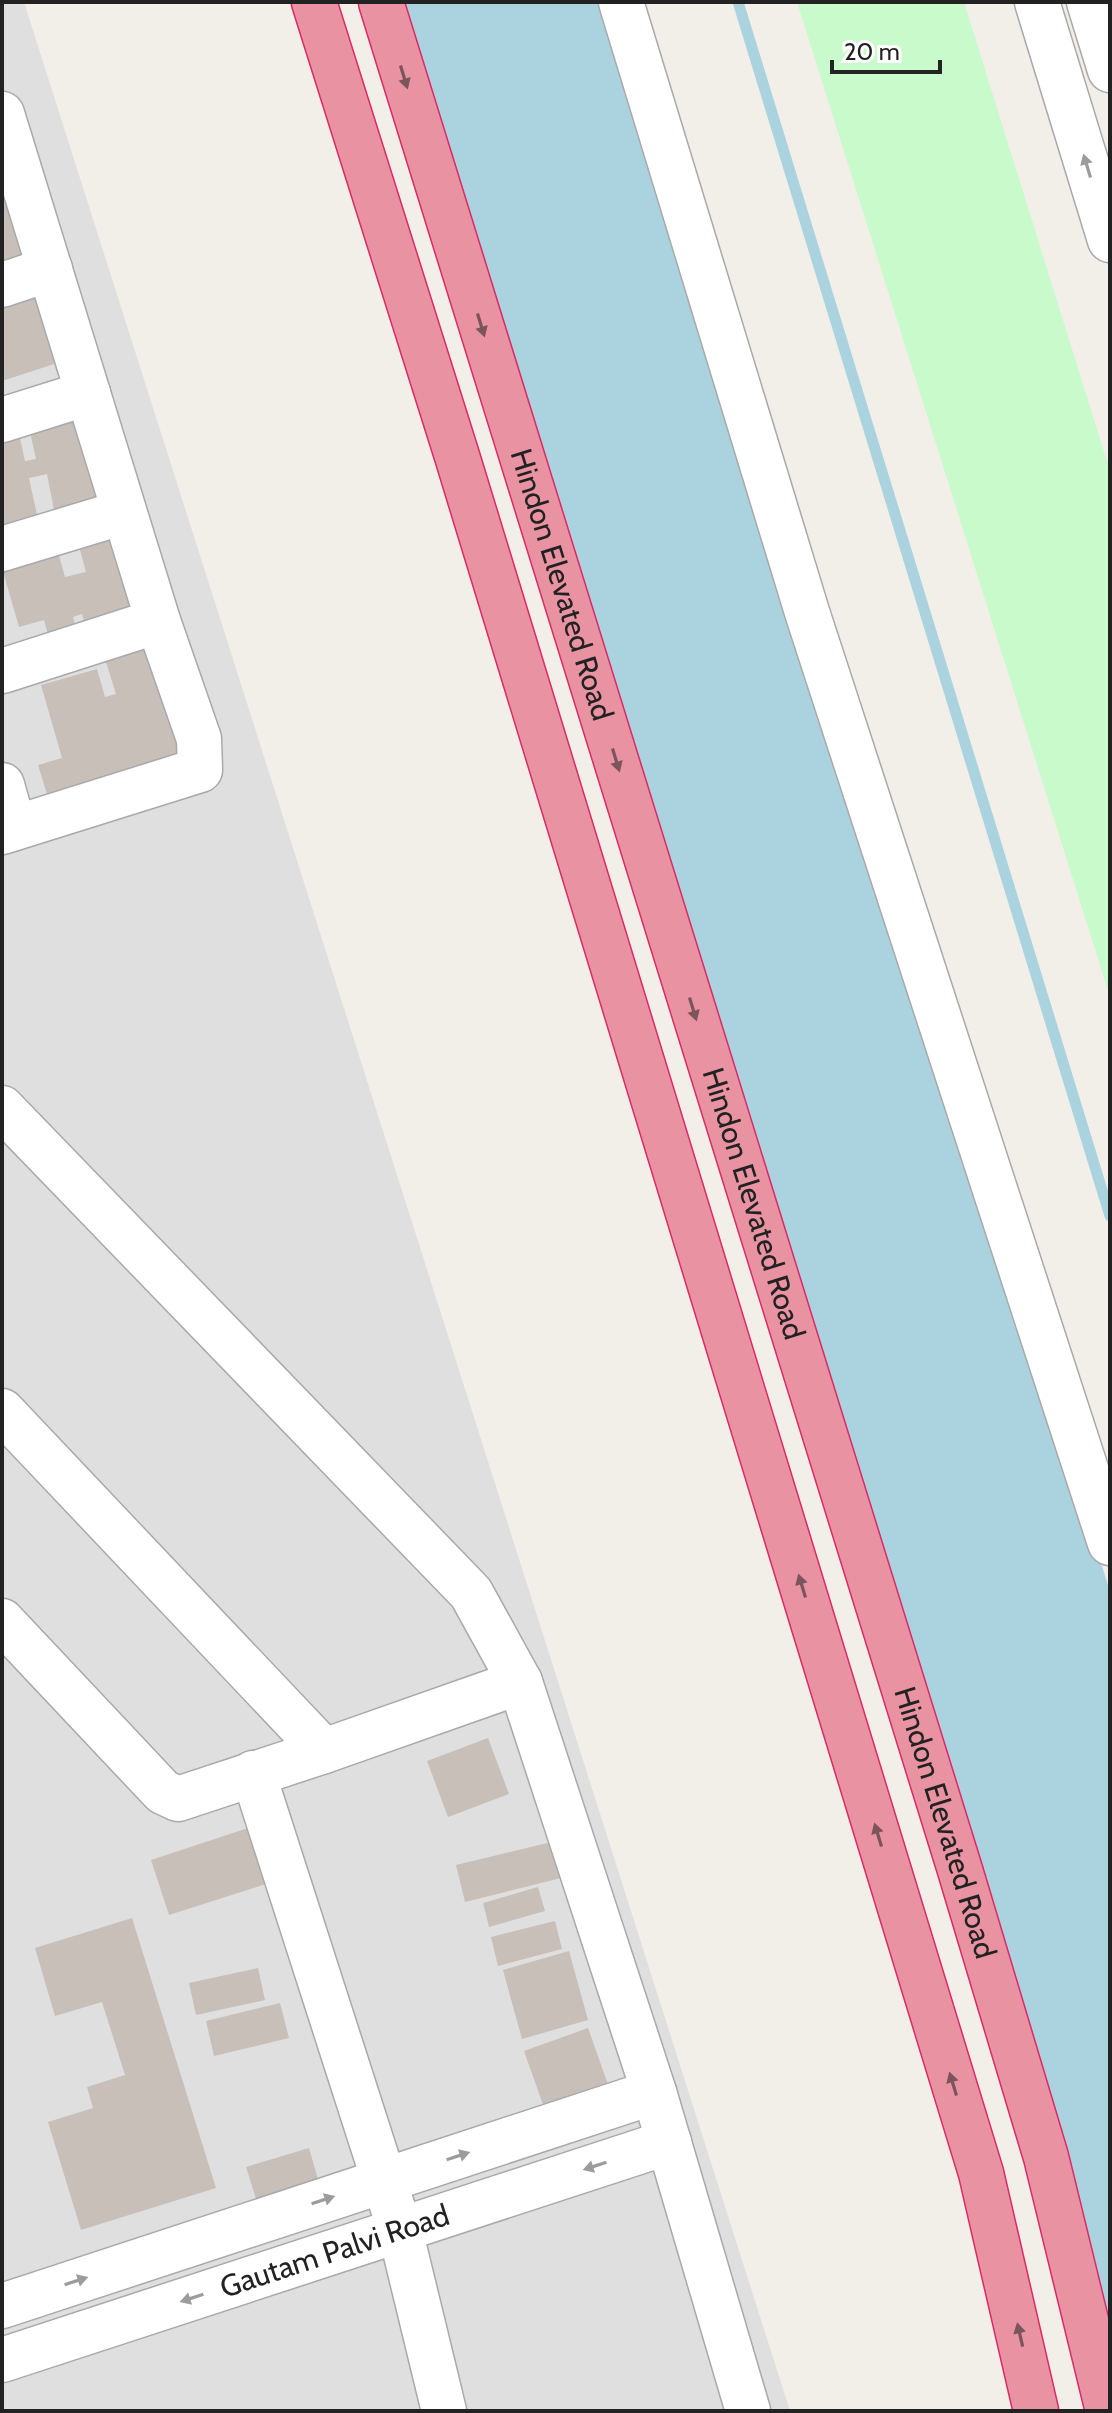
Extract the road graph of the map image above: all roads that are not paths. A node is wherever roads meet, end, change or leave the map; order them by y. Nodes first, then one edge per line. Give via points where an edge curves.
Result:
1 (314, 2) edge
2 (381, 2) edge
3 (621, 2) edge
4 (1037, 2) edge
5 (1089, 2) edge
6 (1110, 70) edge
7 (5, 137) edge
8 (1110, 240) edge
9 (50, 269) junction
10 (2, 285) edge
11 (88, 393) junction
12 (2, 420) edge
13 (124, 512) junction
14 (2, 549) edge
15 (158, 621) junction
16 (2, 671) edge
17 (2, 785) edge
18 (8, 830) edge
19 (2, 1108) edge
20 (2, 1411) edge
21 (1110, 1543) edge
22 (2, 1621) edge
23 (520, 1682) junction
24 (324, 1751) junction
25 (253, 1773) junction
26 (654, 2092) junction
27 (669, 2142) junction
28 (384, 2180) junction
29 (400, 2230) junction
30 (2, 2306) edge
31 (2, 2360) edge
32 (444, 2411) edge
33 (748, 2411) edge
34 (1036, 2411) edge
35 (1108, 2411) edge

34 -> 1 highway, Hindon Elevated Road via 981,2173
2 -> 35 highway, Hindon Elevated Road via 969,1900 1046,2157
3 - 21 street via 807,612
8 -> 4 street
5 - 6 street
7 - 9 street
9 - 10 street
9 - 11 street
11 - 12 street
11 - 13 street
13 - 14 street
13 - 15 street
15 - 16 street
15 - 18 street via 199,739 200,770
17 - 18 street
19 - 23 street via 471,1593
20 - 24 street
22 - 25 street via 171,1797 186,1797
23 - 24 street
23 - 26 street
24 - 25 street
25 - 28 street
26 - 27 street
28 -> 26 street, Gautam Palvi Road
27 -> 29 street, Gautam Palvi Road
27 - 33 street
28 - 29 street
30 -> 28 street, Gautam Palvi Road
29 -> 31 street, Gautam Palvi Road
29 - 32 street

